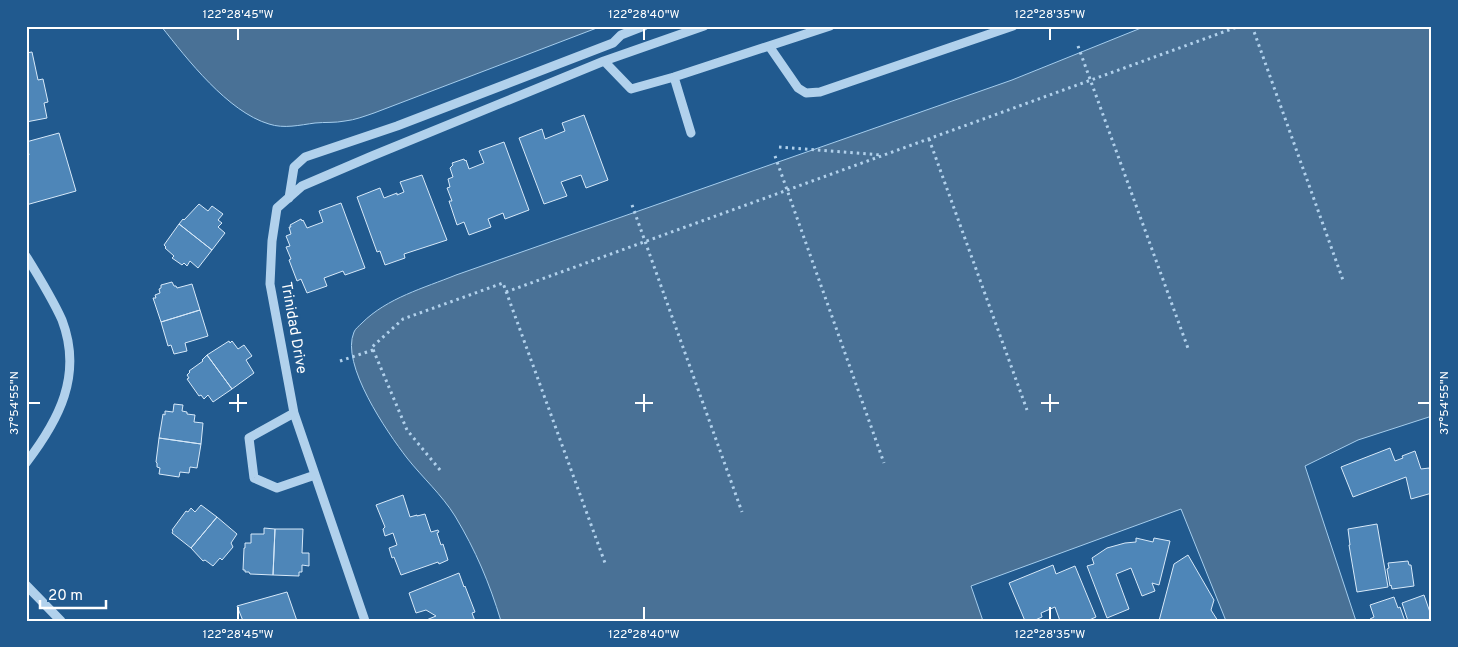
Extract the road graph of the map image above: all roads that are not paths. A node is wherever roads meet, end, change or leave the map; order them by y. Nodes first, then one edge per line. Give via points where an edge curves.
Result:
1 (644, 26) edge
2 (704, 26) edge
3 (830, 26) edge
4 (1013, 26) edge
5 (769, 46) junction
6 (604, 61) junction
7 (674, 76) junction
8 (691, 133) dead end
9 (288, 198) junction
10 (26, 256) edge
11 (294, 413) junction
12 (26, 463) edge
13 (315, 475) junction
14 (26, 585) edge
15 (62, 621) edge
16 (365, 621) edge

1 - 9 street via 621,35 613,43 397,126 305,157 294,167
2 - 6 street, Trinidad Drive
3 - 5 street
4 - 5 street via 820,92 806,93 798,88
5 - 7 street
6 - 7 street via 630,89
6 - 9 street, Trinidad Drive via 302,186
7 - 8 street
9 - 11 street, Trinidad Drive via 277,208 270,284
10 - 12 street via 57,310 66,334 70,359 68,384 60,409
11 - 13 street, Trinidad Drive
11 - 13 street via 249,438 254,478 277,488
13 - 16 street, Trinidad Drive
14 - 15 street

